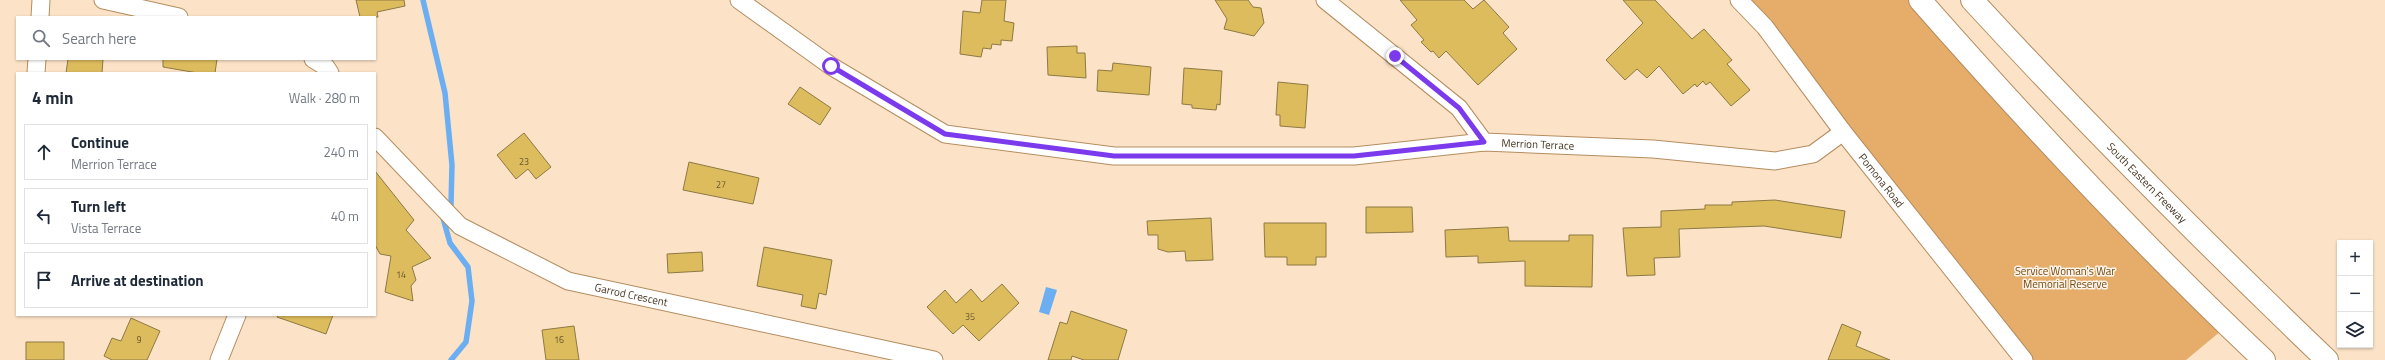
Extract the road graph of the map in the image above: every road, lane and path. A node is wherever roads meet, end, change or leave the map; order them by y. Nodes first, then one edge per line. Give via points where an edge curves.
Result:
1 (41, 0) edge
2 (103, 0) edge
3 (739, 0) edge
4 (1325, 0) edge
5 (1739, 0) edge
6 (1920, 0) edge
7 (1972, 0) edge
8 (40, 16) edge
9 (175, 16) edge
10 (37, 60) edge
11 (315, 60) edge
12 (36, 72) edge
13 (329, 72) edge
14 (1843, 132) junction
15 (376, 137) edge
16 (1484, 142) junction
17 (237, 316) edge
18 (901, 356) edge
19 (219, 360) edge
20 (934, 360) edge
21 (2024, 360) edge
22 (2264, 360) edge
23 (2327, 360) edge

1 - 8 street
2 - 9 street
3 - 16 street, Merrion Terrace via 831,66 945,134 1114,156 1354,156
4 - 16 street via 1459,108
5 - 14 street, Pomona Road via 1765,27
6 - 22 highway via 1999,90 2167,266
7 - 23 highway, South Eastern Freeway via 2060,96
10 - 12 street
11 - 13 street
14 - 16 street, Merrion Terrace via 1813,154 1775,161 1654,149
14 - 21 street, Pomona Road
15 - 18 street, Garrod Crescent via 460,226 568,281
17 - 19 street
18 - 20 street, Garrod Crescent

